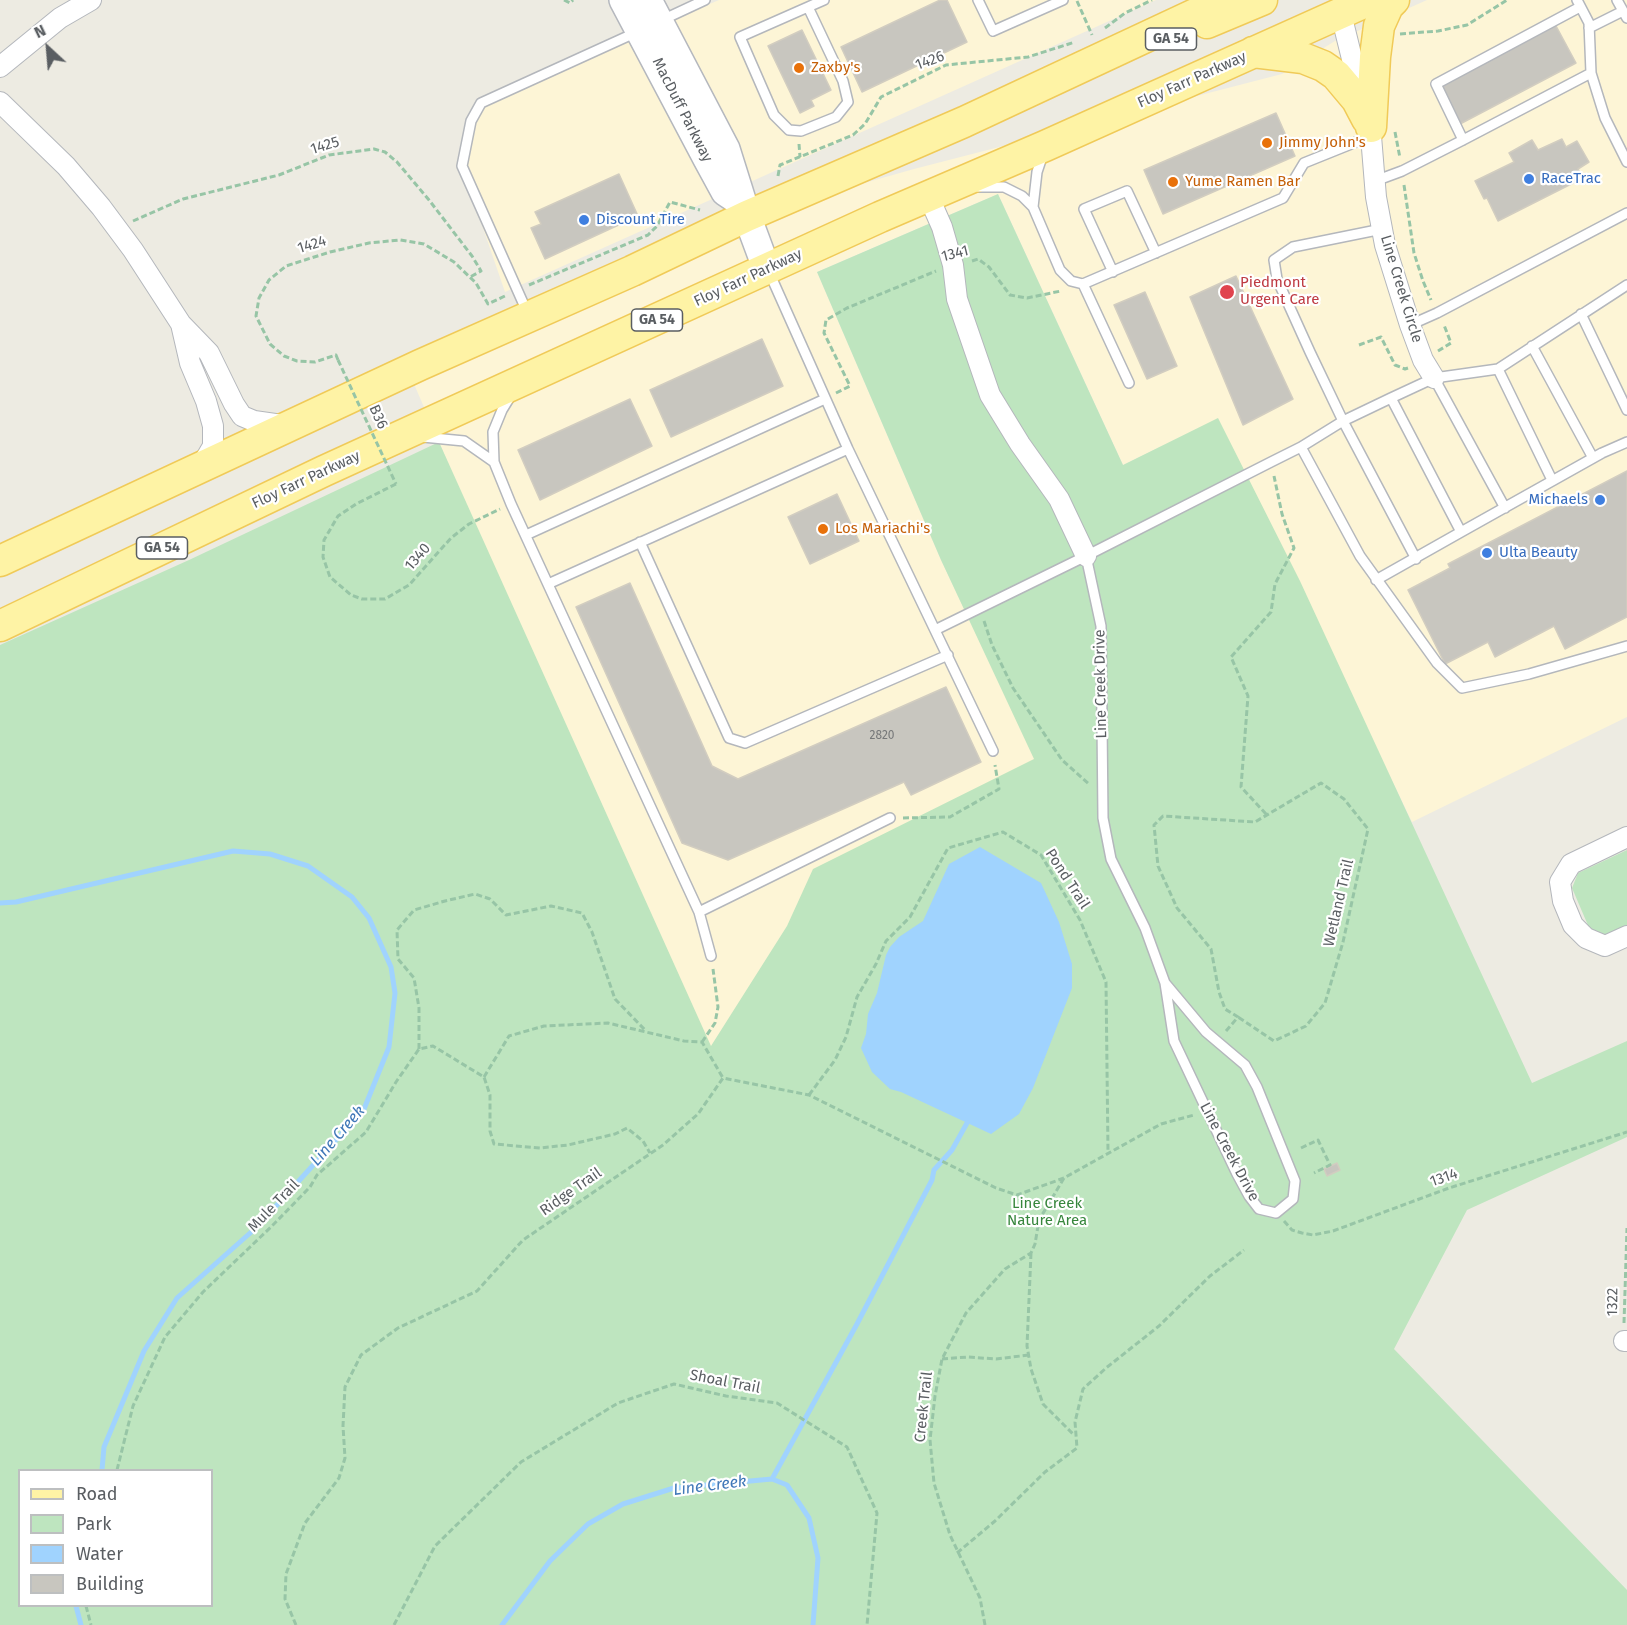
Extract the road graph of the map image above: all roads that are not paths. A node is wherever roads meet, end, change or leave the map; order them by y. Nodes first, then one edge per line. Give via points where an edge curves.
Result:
1 (91, 0) edge
2 (623, 0) edge
3 (705, 0) edge
4 (824, 0) edge
5 (978, 0) edge
6 (1064, 0) edge
7 (1226, 0) edge
8 (1262, 0) edge
9 (1370, 0) edge
10 (1394, 0) edge
11 (1617, 0) edge
12 (1579, 3) edge
13 (1336, 4) edge
14 (808, 7) junction
15 (1625, 15) edge
16 (649, 17) edge
17 (1589, 28) junction
18 (1253, 52) junction
19 (1078, 55) junction
20 (0, 67) edge
21 (1591, 73) junction
22 (0, 102) edge
23 (1377, 128) junction
24 (1463, 140) junction
25 (1045, 146) junction
26 (1627, 162) edge
27 (1376, 189) junction
28 (939, 191) junction
29 (1033, 207) junction
30 (1627, 213) edge
31 (747, 216) junction
32 (1382, 229) junction
33 (1156, 253) junction
34 (767, 270) junction
35 (1113, 272) junction
36 (1083, 284) junction
37 (1624, 286) edge
38 (1627, 298) edge
39 (523, 304) junction
40 (1581, 314) junction
41 (181, 324) junction
42 (1410, 325) junction
43 (1532, 346) junction
44 (1498, 369) junction
45 (1434, 378) junction
46 (519, 383) junction
47 (1129, 383) dead end
48 (1391, 398) junction
49 (825, 399) junction
50 (1627, 410) edge
51 (1343, 421) junction
52 (290, 426) junction
53 (388, 441) junction
54 (1627, 442) edge
55 (1301, 447) junction
56 (848, 449) junction
57 (1593, 458) junction
58 (494, 462) junction
59 (200, 469) junction
60 (1552, 480) junction
61 (1505, 508) junction
62 (1461, 532) junction
63 (526, 535) junction
64 (640, 542) junction
65 (1086, 556) junction
66 (1416, 559) junction
67 (0, 561) edge
68 (1376, 580) junction
69 (548, 584) junction
70 (0, 626) edge
71 (935, 630) junction
72 (1627, 646) edge
73 (948, 655) junction
74 (993, 751) road end
75 (890, 818) road end
76 (1627, 837) edge
77 (699, 912) junction
78 (1627, 936) edge
79 (711, 956) road end
80 (1165, 983) junction

1 - 20 street via 60,18
2 - 16 street, MacDuff Parkway
3 - 16 lane
4 - 14 lane
5 - 6 lane via 993,31
7 - 19 main road, GA 54
8 - 19 main road, GA 54 via 1125,57
9 - 13 main road, Floy Farr Parkway / GA 54
10 - 23 main road via 1379,26 1375,57
11 - 15 lane
12 - 17 lane
12 - 24 lane via 1436,84
13 - 18 main road, Floy Farr Parkway / GA 54
13 - 23 street
14 - 14 lane via 740,37 774,115 789,130 801,131 836,117 848,102 843,81
15 - 17 lane
16 - 31 street, MacDuff Parkway via 707,159 725,192 733,196
16 - 39 lane via 481,103 471,121 462,166
17 - 21 lane
18 - 23 main road via 1303,58 1323,66 1336,75
18 - 25 main road, Floy Farr Parkway / GA 54
19 - 31 main road, GA 54 via 964,122
21 - 24 lane
21 - 26 lane via 1605,118
22 - 41 street via 66,166 119,231
23 - 27 street
23 - 33 lane via 1304,163 1283,198
24 - 27 lane
25 - 28 main road, Floy Farr Parkway / GA 54
25 - 29 lane
27 - 32 street, Line Creek Circle
28 - 29 lane via 1004,187
28 - 34 main road, Floy Farr Parkway / GA 54
28 - 65 street, Line Creek Drive via 931,202 953,265 957,299 990,396 1059,499
29 - 36 lane via 1060,270
30 - 42 lane
31 - 34 street, MacDuff Parkway
31 - 39 main road, GA 54 via 632,271
32 - 42 street, Line Creek Circle
32 - 51 lane via 1293,247 1274,260 1282,290
33 - 35 lane
33 - 35 lane via 1127,191 1095,204 1084,209
34 - 46 main road, Floy Farr Parkway / GA 54
34 - 49 lane
35 - 36 lane
36 - 47 lane
37 - 38 lane
37 - 40 lane
39 - 52 main road, GA 54
40 - 43 lane
40 - 50 lane
41 - 52 street via 209,353 242,416
41 - 59 street via 190,363 213,426 213,446
42 - 45 street, Line Creek Circle
43 - 44 lane
43 - 57 lane
44 - 45 lane
44 - 60 lane
45 - 48 lane
45 - 61 lane
46 - 53 main road, Floy Farr Parkway / GA 54
46 - 58 lane via 493,432
48 - 51 lane
48 - 62 lane
49 - 56 lane
49 - 63 lane
51 - 55 lane
51 - 66 lane
52 - 59 main road, GA 54
53 - 58 lane via 425,437 464,441
53 - 70 main road, Floy Farr Parkway / GA 54
54 - 57 lane
55 - 65 lane
55 - 68 lane
56 - 64 lane
56 - 71 lane
57 - 60 lane
58 - 63 lane
59 - 67 main road, GA 54
60 - 61 lane
61 - 62 lane
62 - 66 lane
63 - 69 lane
64 - 69 lane
64 - 73 lane via 729,738 745,743
65 - 71 lane
65 - 80 lane, Line Creek Drive via 1101,626 1103,818 1111,859 1145,928
66 - 68 lane
68 - 72 lane via 1437,663 1462,688
69 - 77 lane
71 - 73 lane
73 - 74 lane
75 - 77 lane
76 - 78 street via 1571,864 1560,882 1573,925 1586,938 1605,946
77 - 79 lane
80 - 80 lane, Line Creek Drive via 1206,1032 1245,1065 1295,1181 1293,1199 1276,1213 1259,1209 1249,1196 1207,1113 1173,1041

